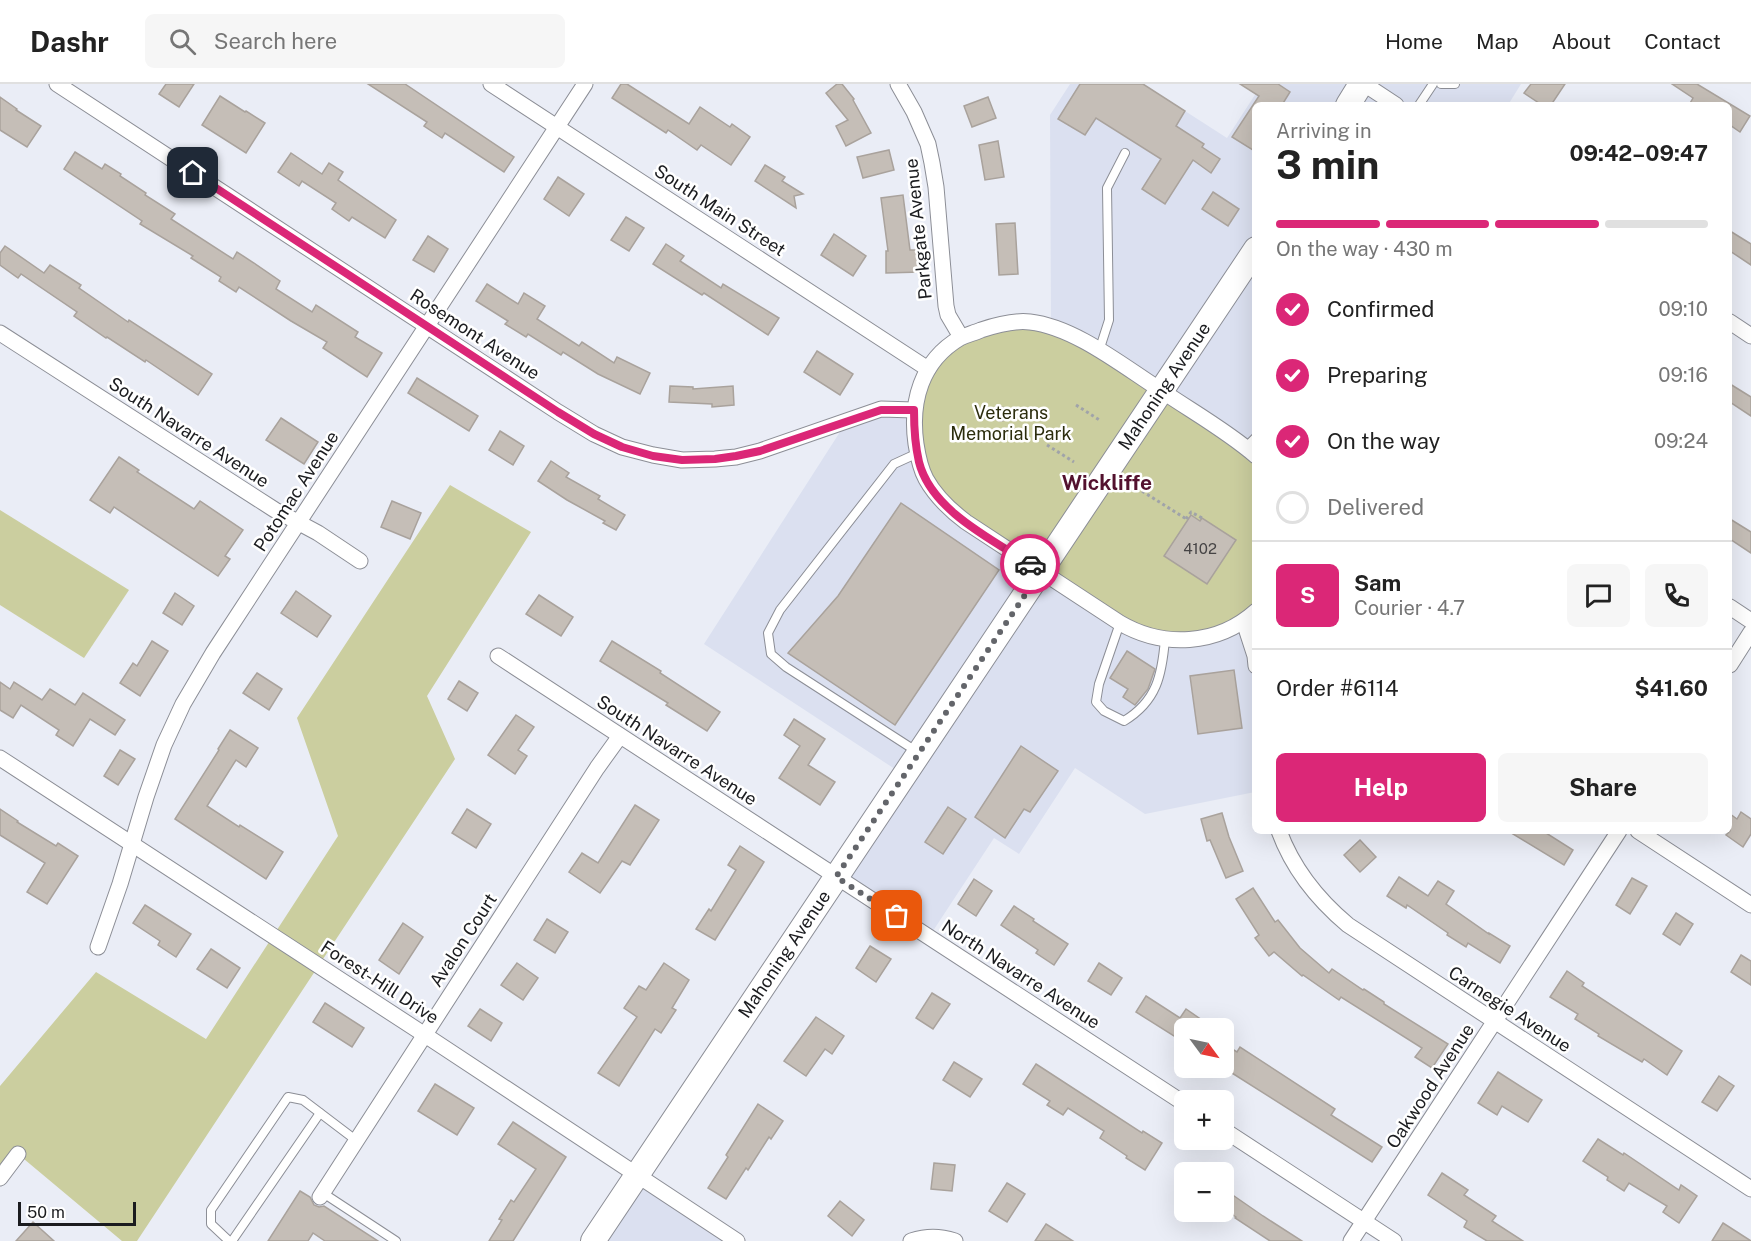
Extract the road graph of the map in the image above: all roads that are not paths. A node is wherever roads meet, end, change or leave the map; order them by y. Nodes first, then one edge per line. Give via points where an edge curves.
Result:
1 (57, 84) edge
2 (491, 84) edge
3 (585, 84) edge
4 (898, 84) edge
5 (1362, 84) edge
6 (1433, 84) edge
7 (1441, 84) edge
8 (1455, 84) edge
9 (1350, 102) edge
10 (1391, 102) edge
11 (1421, 102) edge
12 (557, 127) junction
13 (1125, 153) dead end
14 (1252, 255) edge
15 (1732, 323) edge
16 (427, 326) junction
17 (0, 333) edge
18 (1751, 336) edge
19 (961, 337) junction
20 (1099, 351) junction
21 (928, 369) junction
22 (1161, 391) junction
23 (914, 410) junction
24 (1252, 447) edge
25 (918, 453) junction
26 (298, 523) junction
27 (360, 561) dead end
28 (1041, 571) junction
29 (1732, 608) edge
30 (1250, 616) edge
31 (1751, 621) edge
32 (1120, 622) junction
33 (1751, 632) edge
34 (1252, 635) edge
35 (1165, 639) junction
36 (498, 656) dead end
37 (1732, 662) edge
38 (620, 736) junction
39 (919, 753) junction
40 (0, 759) edge
41 (1280, 834) edge
42 (1617, 834) edge
43 (1643, 834) edge
44 (132, 844) junction
45 (836, 877) junction
46 (1751, 905) edge
47 (98, 947) dead end
48 (1495, 1022) junction
49 (425, 1035) junction
50 (1174, 1097) edge
51 (320, 1113) junction
52 (1234, 1136) edge
53 (357, 1141) junction
54 (18, 1154) dead end
55 (637, 1174) junction
56 (0, 1178) edge
57 (1751, 1189) edge
58 (321, 1195) joint
59 (1364, 1221) junction
60 (231, 1241) edge
61 (396, 1241) edge
62 (592, 1241) edge
63 (737, 1241) edge
64 (911, 1241) edge
65 (955, 1241) edge
66 (1351, 1241) edge
67 (1394, 1241) edge

1 - 16 street, Rosemont Avenue
2 - 12 street, South Main Street
3 - 12 street, Potomac Avenue
4 - 19 street, Parkgate Avenue via 928,144 936,187 946,306
5 - 9 main road
5 - 10 street
6 - 11 lane
7 - 8 lane
12 - 16 street, Potomac Avenue
12 - 21 street, South Main Street
13 - 20 lane via 1107,188 1109,320
14 - 22 main road, Mahoning Avenue
15 - 18 street
16 - 23 street, Rosemont Avenue via 594,434 653,456 682,460 736,456 881,410
16 - 26 street, Potomac Avenue
17 - 26 street, South Navarre Avenue
19 - 20 street via 1001,324 1030,322 1051,325
19 - 21 street
20 - 22 street
21 - 23 street
22 - 24 street
22 - 28 main road, Mahoning Avenue
23 - 25 street
25 - 28 street via 925,478 950,511
25 - 39 lane via 894,464 780,610 768,633 771,654 786,667
26 - 27 street, South Navarre Avenue
26 - 44 street, Potomac Avenue via 183,704 164,745
28 - 32 street
28 - 39 main road, Mahoning Avenue
29 - 31 street
30 - 34 street
30 - 35 street via 1196,639
32 - 35 street via 1144,635
32 - 35 lane via 1096,702 1124,721 1150,698 1162,669
33 - 37 street
36 - 38 street, South Navarre Avenue
38 - 45 street, South Navarre Avenue
38 - 49 street, Avalon Court
39 - 45 main road, Mahoning Avenue
40 - 44 street, Forest-Hill Drive
41 - 48 street, Carnegie Avenue via 1297,869 1334,913 1364,937
42 - 48 street, Oakwood Avenue
43 - 46 street
44 - 47 street, Potomac Avenue
44 - 49 street, Forest-Hill Drive
45 - 50 street, North Navarre Avenue
45 - 55 main road, Mahoning Avenue
48 - 57 street, Carnegie Avenue
48 - 59 street, Oakwood Avenue
49 - 53 street, Avalon Court
49 - 55 street, Forest-Hill Drive
51 - 53 lane
51 - 60 lane
51 - 60 lane via 303,1100 288,1097 211,1210 211,1224
52 - 59 street
53 - 58 street, Avalon Court
54 - 56 street
55 - 62 main road, Mahoning Avenue
55 - 63 street, Forest-Hill Drive
58 - 61 lane
59 - 66 street, Oakwood Avenue
59 - 67 street
64 - 65 street via 933,1236

